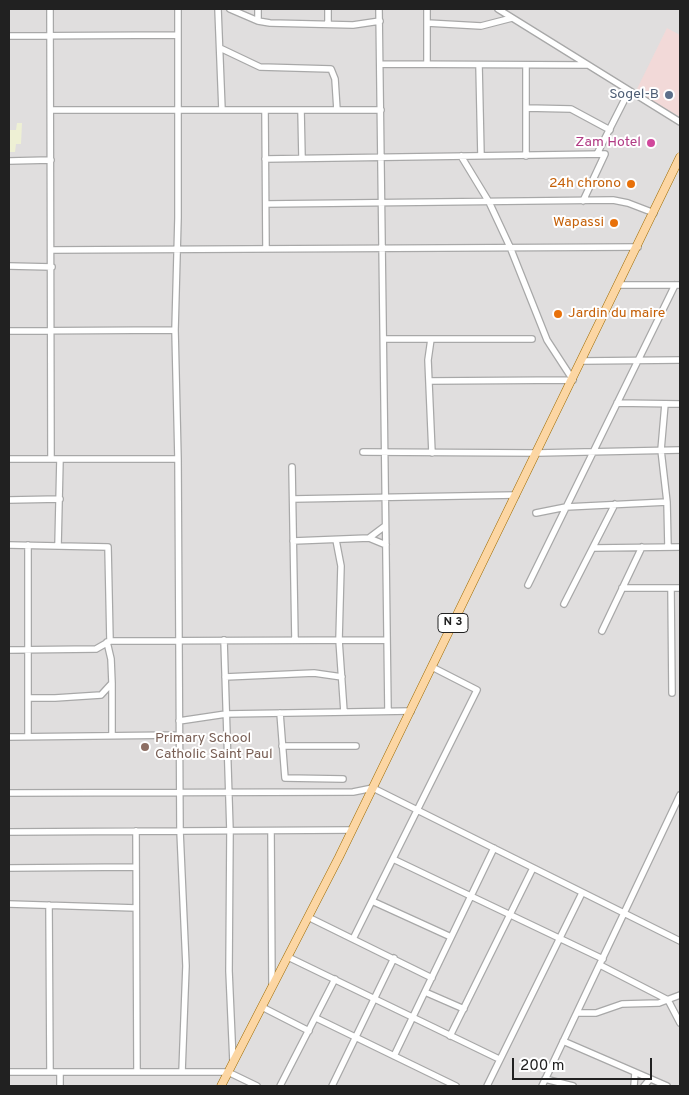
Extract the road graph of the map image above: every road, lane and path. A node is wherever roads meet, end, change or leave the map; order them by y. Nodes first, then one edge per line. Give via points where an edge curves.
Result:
1 (50, 9) edge
2 (178, 9) edge
3 (218, 9) edge
4 (230, 9) edge
5 (258, 9) edge
6 (328, 9) edge
7 (379, 9) edge
8 (427, 9) edge
9 (498, 9) edge
10 (512, 18) junction
11 (258, 21) junction
12 (380, 21) junction
13 (427, 23) junction
14 (328, 24) junction
15 (178, 35) junction
16 (9, 36) edge
17 (50, 36) junction
18 (220, 48) junction
19 (380, 64) junction
20 (427, 64) junction
21 (479, 64) junction
22 (526, 65) junction
23 (587, 65) junction
24 (630, 91) junction
25 (526, 108) junction
26 (50, 110) junction
27 (178, 110) junction
28 (222, 110) junction
29 (265, 110) junction
30 (301, 110) junction
31 (337, 110) junction
32 (381, 110) junction
33 (680, 122) edge
34 (610, 130) junction
35 (597, 154) junction
36 (461, 156) junction
37 (481, 156) junction
38 (526, 156) junction
39 (680, 157) edge
40 (265, 158) junction
41 (302, 158) junction
42 (382, 158) junction
43 (51, 160) junction
44 (9, 161) edge
45 (583, 201) junction
46 (382, 202) junction
47 (488, 202) junction
48 (266, 204) junction
49 (654, 213) junction
50 (510, 247) junction
51 (638, 247) junction
52 (177, 248) junction
53 (266, 248) junction
54 (383, 248) junction
55 (52, 250) junction
56 (9, 266) edge
57 (52, 267) junction
58 (620, 285) junction
59 (678, 285) edge
60 (174, 330) junction
61 (9, 331) edge
62 (52, 331) junction
63 (384, 340) junction
64 (431, 340) junction
65 (532, 340) dead end
66 (639, 360) junction
67 (680, 360) edge
68 (583, 361) junction
69 (573, 380) junction
70 (429, 381) junction
71 (616, 404) junction
72 (665, 404) junction
73 (680, 404) edge
74 (661, 450) junction
75 (680, 450) edge
76 (363, 452) dead end
77 (385, 452) junction
78 (592, 452) junction
79 (432, 453) junction
80 (537, 453) junction
81 (9, 459) edge
82 (51, 459) junction
83 (60, 459) junction
84 (178, 459) junction
85 (292, 467) dead end
86 (516, 495) junction
87 (385, 497) junction
88 (60, 499) junction
89 (293, 499) junction
90 (9, 500) edge
91 (667, 502) junction
92 (615, 504) junction
93 (566, 506) junction
94 (536, 513) dead end
95 (385, 526) junction
96 (369, 538) junction
97 (336, 540) junction
98 (293, 541) junction
99 (9, 545) edge
100 (28, 545) junction
101 (386, 545) junction
102 (58, 546) junction
103 (680, 546) edge
104 (642, 547) junction
105 (668, 547) junction
106 (593, 548) junction
107 (528, 585) dead end
108 (622, 588) junction
109 (671, 588) junction
110 (680, 588) edge
111 (564, 604) dead end
112 (602, 631) dead end
113 (224, 640) junction
114 (295, 640) junction
115 (339, 640) junction
116 (387, 640) junction
117 (108, 642) junction
118 (180, 642) junction
119 (9, 650) edge
120 (28, 650) junction
121 (432, 666) junction
122 (342, 676) junction
123 (225, 677) junction
124 (112, 683) junction
125 (672, 693) dead end
126 (100, 694) junction
127 (28, 698) junction
128 (111, 704) junction
129 (411, 710) junction
130 (388, 711) junction
131 (344, 712) junction
132 (280, 713) junction
133 (226, 714) junction
134 (179, 721) junction
135 (179, 735) junction
136 (28, 736) junction
137 (112, 736) junction
138 (9, 737) edge
139 (282, 746) junction
140 (356, 746) dead end
141 (343, 780) dead end
142 (372, 788) junction
143 (180, 792) junction
144 (229, 792) junction
145 (9, 793) edge
146 (680, 795) edge
147 (418, 811) junction
148 (352, 830) junction
149 (180, 831) junction
150 (230, 831) junction
151 (270, 831) junction
152 (9, 832) edge
153 (136, 832) junction
154 (494, 848) junction
155 (393, 859) junction
156 (136, 867) junction
157 (9, 868) edge
158 (533, 868) junction
159 (582, 893) junction
160 (471, 896) junction
161 (372, 901) junction
162 (9, 904) edge
163 (49, 905) junction
164 (136, 908) junction
165 (622, 913) junction
166 (510, 915) junction
167 (308, 917) junction
168 (451, 937) junction
169 (673, 938) junction
170 (353, 939) junction
171 (559, 940) junction
172 (680, 942) edge
173 (680, 948) edge
174 (288, 957) junction
175 (394, 958) junction
176 (601, 962) junction
177 (432, 978) junction
178 (335, 979) junction
179 (272, 988) junction
180 (425, 992) junction
181 (680, 995) edge
182 (374, 998) junction
183 (668, 1000) junction
184 (262, 1007) junction
185 (464, 1009) junction
186 (577, 1013) junction
187 (316, 1018) junction
188 (413, 1018) junction
189 (680, 1023) edge
190 (309, 1031) junction
191 (450, 1036) junction
192 (356, 1038) junction
193 (563, 1041) junction
194 (394, 1056) junction
195 (499, 1060) junction
196 (233, 1063) junction
197 (137, 1071) junction
198 (9, 1072) edge
199 (50, 1072) junction
200 (60, 1072) junction
201 (182, 1072) junction
202 (228, 1072) junction
203 (635, 1073) junction
204 (545, 1079) junction
205 (650, 1079) junction
206 (654, 1084) edge
207 (60, 1086) edge
208 (221, 1086) edge
209 (257, 1086) edge
210 (280, 1086) edge
211 (332, 1086) edge
212 (456, 1086) edge
213 (487, 1086) edge
214 (542, 1086) edge
215 (573, 1086) edge
216 (634, 1086) edge
217 (644, 1086) edge
218 (667, 1086) edge

1 - 17 street
2 - 15 street
3 - 18 street
4 - 11 street
5 - 11 street
6 - 14 street
7 - 12 street
8 - 13 street
9 - 10 street
10 - 13 street via 481,26
10 - 23 street
11 - 14 street
12 - 14 street
12 - 19 street
13 - 20 street
15 - 17 street
15 - 27 street
16 - 17 street
17 - 26 street
18 - 28 street
18 - 31 street via 260,68 331,69 335,79
19 - 20 street
19 - 32 street
20 - 21 street
21 - 22 street
21 - 37 street
22 - 23 street
22 - 25 street
23 - 24 street
24 - 33 street
24 - 34 street
25 - 34 street via 571,109
25 - 38 street
26 - 27 street
26 - 43 street
27 - 28 street
27 - 52 street
28 - 29 street
29 - 30 street
29 - 40 street
30 - 31 street
30 - 41 street
31 - 32 street
32 - 42 street
34 - 35 street
35 - 38 street
35 - 45 street via 605,154
36 - 37 street
36 - 42 street
36 - 47 street
37 - 38 street
39 - 49 main road, N 3
40 - 41 street
40 - 48 street
41 - 42 street
42 - 46 street
43 - 44 street
43 - 55 street
45 - 47 street
45 - 49 street via 622,201
46 - 47 street
46 - 48 street
46 - 54 street
47 - 50 street
48 - 53 street
49 - 51 main road, N 3
50 - 51 street
50 - 54 street
50 - 69 street via 547,340
51 - 58 main road, N 3
52 - 53 street
52 - 55 street
52 - 60 street
53 - 54 street
54 - 63 street
55 - 57 street
56 - 57 street
57 - 62 street
58 - 59 street
58 - 68 main road, N 3
59 - 66 street
60 - 62 street
60 - 84 street
61 - 62 street
62 - 82 street
63 - 64 street
63 - 77 street
64 - 65 street
64 - 70 street
66 - 67 street
66 - 68 street
66 - 71 street
68 - 69 main road, N 3
69 - 70 street
69 - 80 main road, N 3
70 - 79 street
71 - 72 street
71 - 78 street
72 - 73 street
72 - 74 street
74 - 75 street
74 - 78 street
74 - 91 street
76 - 77 street
77 - 79 street
77 - 87 street
78 - 80 street
78 - 93 street
79 - 80 street
80 - 86 main road, N 3
81 - 82 street
82 - 83 street
83 - 84 street
83 - 88 street
84 - 118 street
85 - 89 street
86 - 87 street
86 - 121 main road, N 3
87 - 89 street
87 - 95 street
88 - 90 street
88 - 102 street
89 - 98 street
91 - 92 street
91 - 105 street
92 - 93 street
92 - 106 street
93 - 94 street
93 - 107 street
95 - 96 street
95 - 101 street
96 - 97 street
96 - 101 street
97 - 98 street
97 - 115 street via 341,566
98 - 114 street
99 - 100 street
100 - 102 street
100 - 120 street
101 - 116 street
102 - 117 street via 108,546
103 - 105 street
104 - 105 street
104 - 106 street
104 - 108 street
106 - 111 street
108 - 109 street
108 - 112 street
109 - 110 street
109 - 125 street
113 - 114 street
113 - 118 street
113 - 123 street
114 - 115 street
115 - 116 street
115 - 122 street
116 - 130 street
117 - 118 street
117 - 120 street via 96,649
117 - 124 street
118 - 134 street
119 - 120 street
120 - 127 street
121 - 129 main road, N 3
121 - 147 street via 477,690
122 - 123 street via 314,673
122 - 131 street
123 - 133 street
124 - 126 street
124 - 128 street
126 - 127 street
126 - 128 street
127 - 136 street
128 - 137 street
129 - 130 street
129 - 142 main road, N 3
130 - 131 street
131 - 132 street
132 - 133 street
132 - 139 street
133 - 134 street
133 - 144 street
134 - 135 street
135 - 137 street
135 - 143 street
136 - 137 street
136 - 138 street
139 - 140 street
139 - 141 street via 285,778
142 - 144 street via 353,792
142 - 147 street
142 - 148 main road, N 3
143 - 144 street
143 - 145 street
143 - 149 street
144 - 150 street
146 - 165 street
147 - 154 street
147 - 155 street
148 - 151 street
148 - 167 main road, N 3
149 - 150 street
149 - 153 street
149 - 201 street via 186,966
150 - 151 street
150 - 196 street via 229,971
151 - 179 street
152 - 153 street
153 - 156 street
154 - 158 street
154 - 160 street
155 - 160 street
155 - 161 street
156 - 157 street
156 - 164 street
158 - 159 street
158 - 166 street
159 - 165 street
159 - 171 street
160 - 166 street
160 - 168 street
161 - 168 street
161 - 170 street
162 - 163 street
163 - 164 street
163 - 199 street
164 - 197 street
165 - 169 street
165 - 176 street
166 - 171 street
166 - 185 street
167 - 170 street
167 - 174 main road, N 3
168 - 177 street
169 - 172 street
169 - 173 street
170 - 175 street
171 - 176 street
171 - 195 street
174 - 178 street
174 - 179 main road, N 3
175 - 177 street
175 - 182 street
176 - 183 street
176 - 186 street
177 - 180 street
178 - 182 street
178 - 187 street
179 - 184 main road, N 3
180 - 185 street
180 - 188 street
181 - 183 street
182 - 188 street
182 - 192 street
183 - 186 street via 652,1004 622,1004 596,1013
183 - 189 street
184 - 190 street
184 - 196 main road, N 3
185 - 191 street
186 - 193 street
187 - 190 street
187 - 192 street
188 - 191 street
188 - 194 street
190 - 210 street
191 - 195 street
192 - 194 street
192 - 211 street
193 - 203 street
193 - 204 street
194 - 212 street
195 - 213 street
196 - 202 main road, N 3
197 - 200 street
197 - 201 street
198 - 199 street
199 - 200 street
200 - 207 street
201 - 202 street
202 - 208 main road, N 3
202 - 209 street
203 - 205 street
203 - 216 street
204 - 214 street
204 - 215 street
205 - 206 street
205 - 217 street
206 - 218 street

